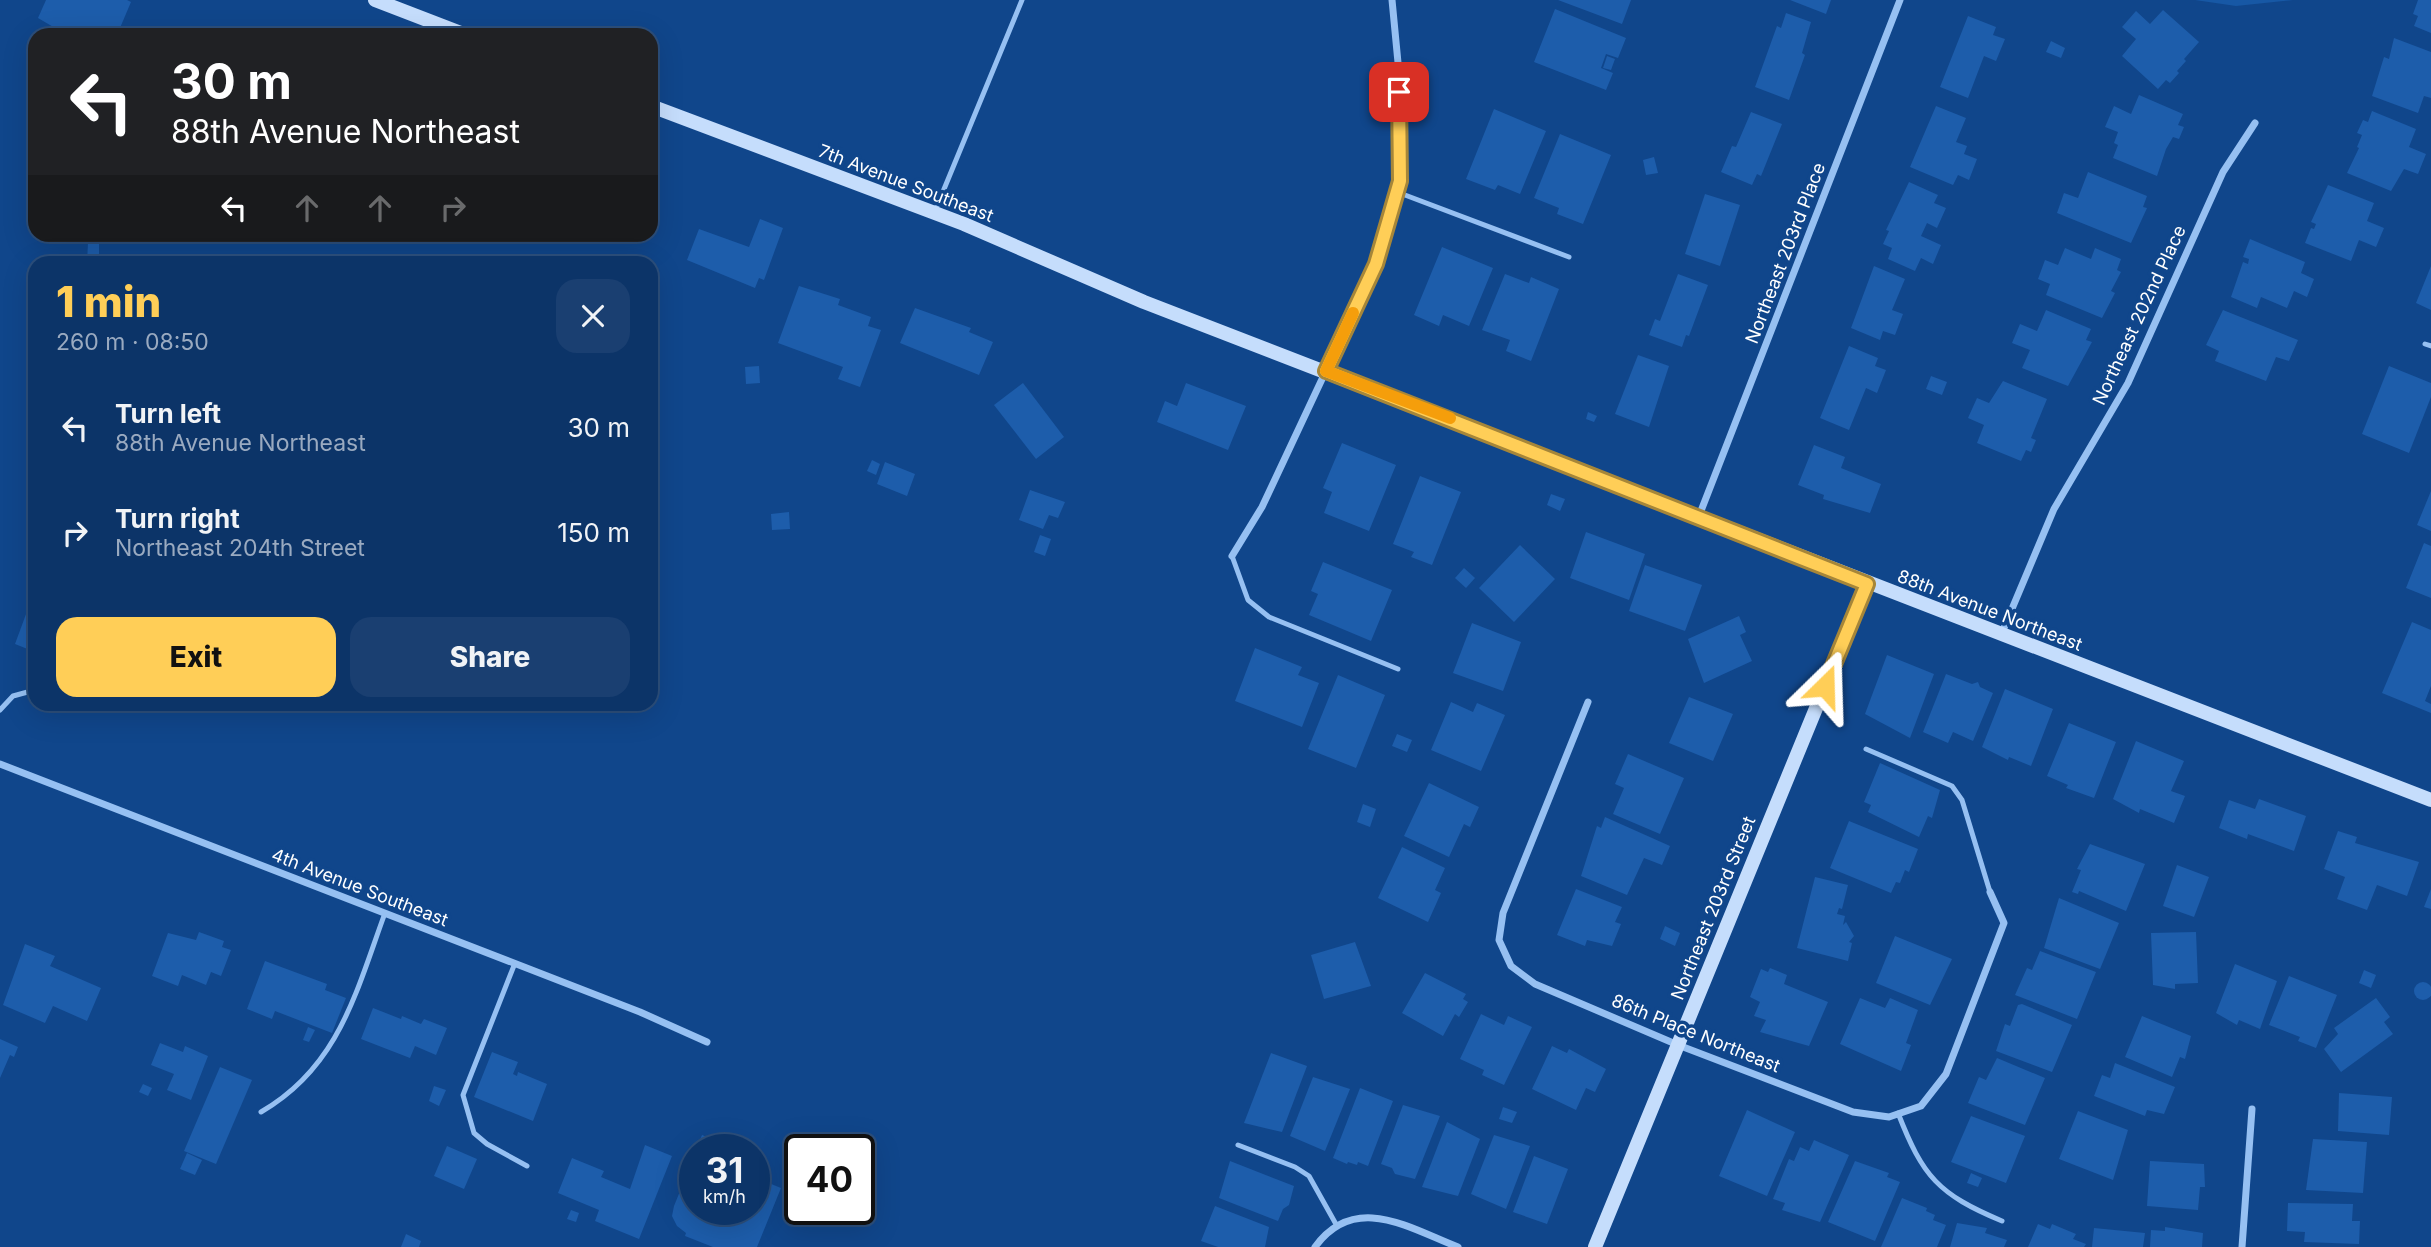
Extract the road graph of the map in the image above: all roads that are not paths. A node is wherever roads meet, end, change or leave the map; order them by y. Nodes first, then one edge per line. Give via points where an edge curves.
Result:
1 (374, 0) edge
2 (1022, 0) edge
3 (1392, 0) edge
4 (1900, 0) edge
5 (448, 28) edge
6 (658, 109) edge
7 (2255, 123) dead end
8 (1397, 192) junction
9 (934, 214) junction
10 (1569, 257) dead end
11 (1144, 302) joint
12 (1326, 371) junction
13 (1699, 517) junction
14 (1232, 556) joint
15 (1867, 584) junction
16 (2001, 635) junction
17 (1398, 669) dead end
18 (28, 692) edge
19 (1588, 702) dead end
20 (0, 710) edge
21 (1866, 749) dead end
22 (0, 764) edge
23 (2431, 800) edge
24 (1990, 892) joint
25 (385, 913) junction
26 (515, 963) junction
27 (707, 1042) dead end
28 (1678, 1045) junction
29 (2252, 1109) dead end
30 (261, 1112) dead end
31 (1899, 1113) junction
32 (1238, 1145) dead end
33 (527, 1166) dead end
34 (2002, 1221) dead end
35 (1338, 1226) junction
36 (1315, 1247) edge
37 (1458, 1247) edge
38 (1595, 1247) edge
39 (2242, 1247) edge

1 - 5 street
2 - 9 lane
3 - 8 street via 1399,73
4 - 13 street, Northeast 203rd Place
6 - 9 street, 7th Avenue Southeast
7 - 16 street, Northeast 202nd Place via 2223,172 2128,383 2054,509
8 - 10 lane
8 - 12 street via 1376,264
9 - 11 street, 7th Avenue Southeast
11 - 12 street, 88th Avenue Northeast
12 - 13 street, 88th Avenue Northeast
12 - 14 street via 1262,506
13 - 15 street, 88th Avenue Northeast
14 - 17 lane via 1248,600 1269,617
15 - 16 street, 88th Avenue Northeast
15 - 28 street, Northeast 203rd Street
16 - 23 street, 88th Avenue Northeast
18 - 20 lane via 13,696
19 - 28 street, 86th Place Northeast via 1503,913 1499,940 1511,966 1535,984
21 - 24 lane via 1952,786 1962,800
22 - 25 street, 4th Avenue Southeast
24 - 31 street, 86th Place Northeast via 2004,923 1946,1074 1921,1106
25 - 26 street, 4th Avenue Southeast
25 - 30 lane via 329,1052 277,1103
26 - 27 street, 4th Avenue Southeast
26 - 33 lane via 463,1095 474,1133
28 - 31 street, 86th Place Northeast via 1853,1112
28 - 38 street, Northeast 203rd Street
29 - 39 street
31 - 34 lane via 1915,1155 1934,1182 1970,1208
32 - 35 lane via 1309,1176
35 - 36 street
35 - 37 street via 1373,1215

